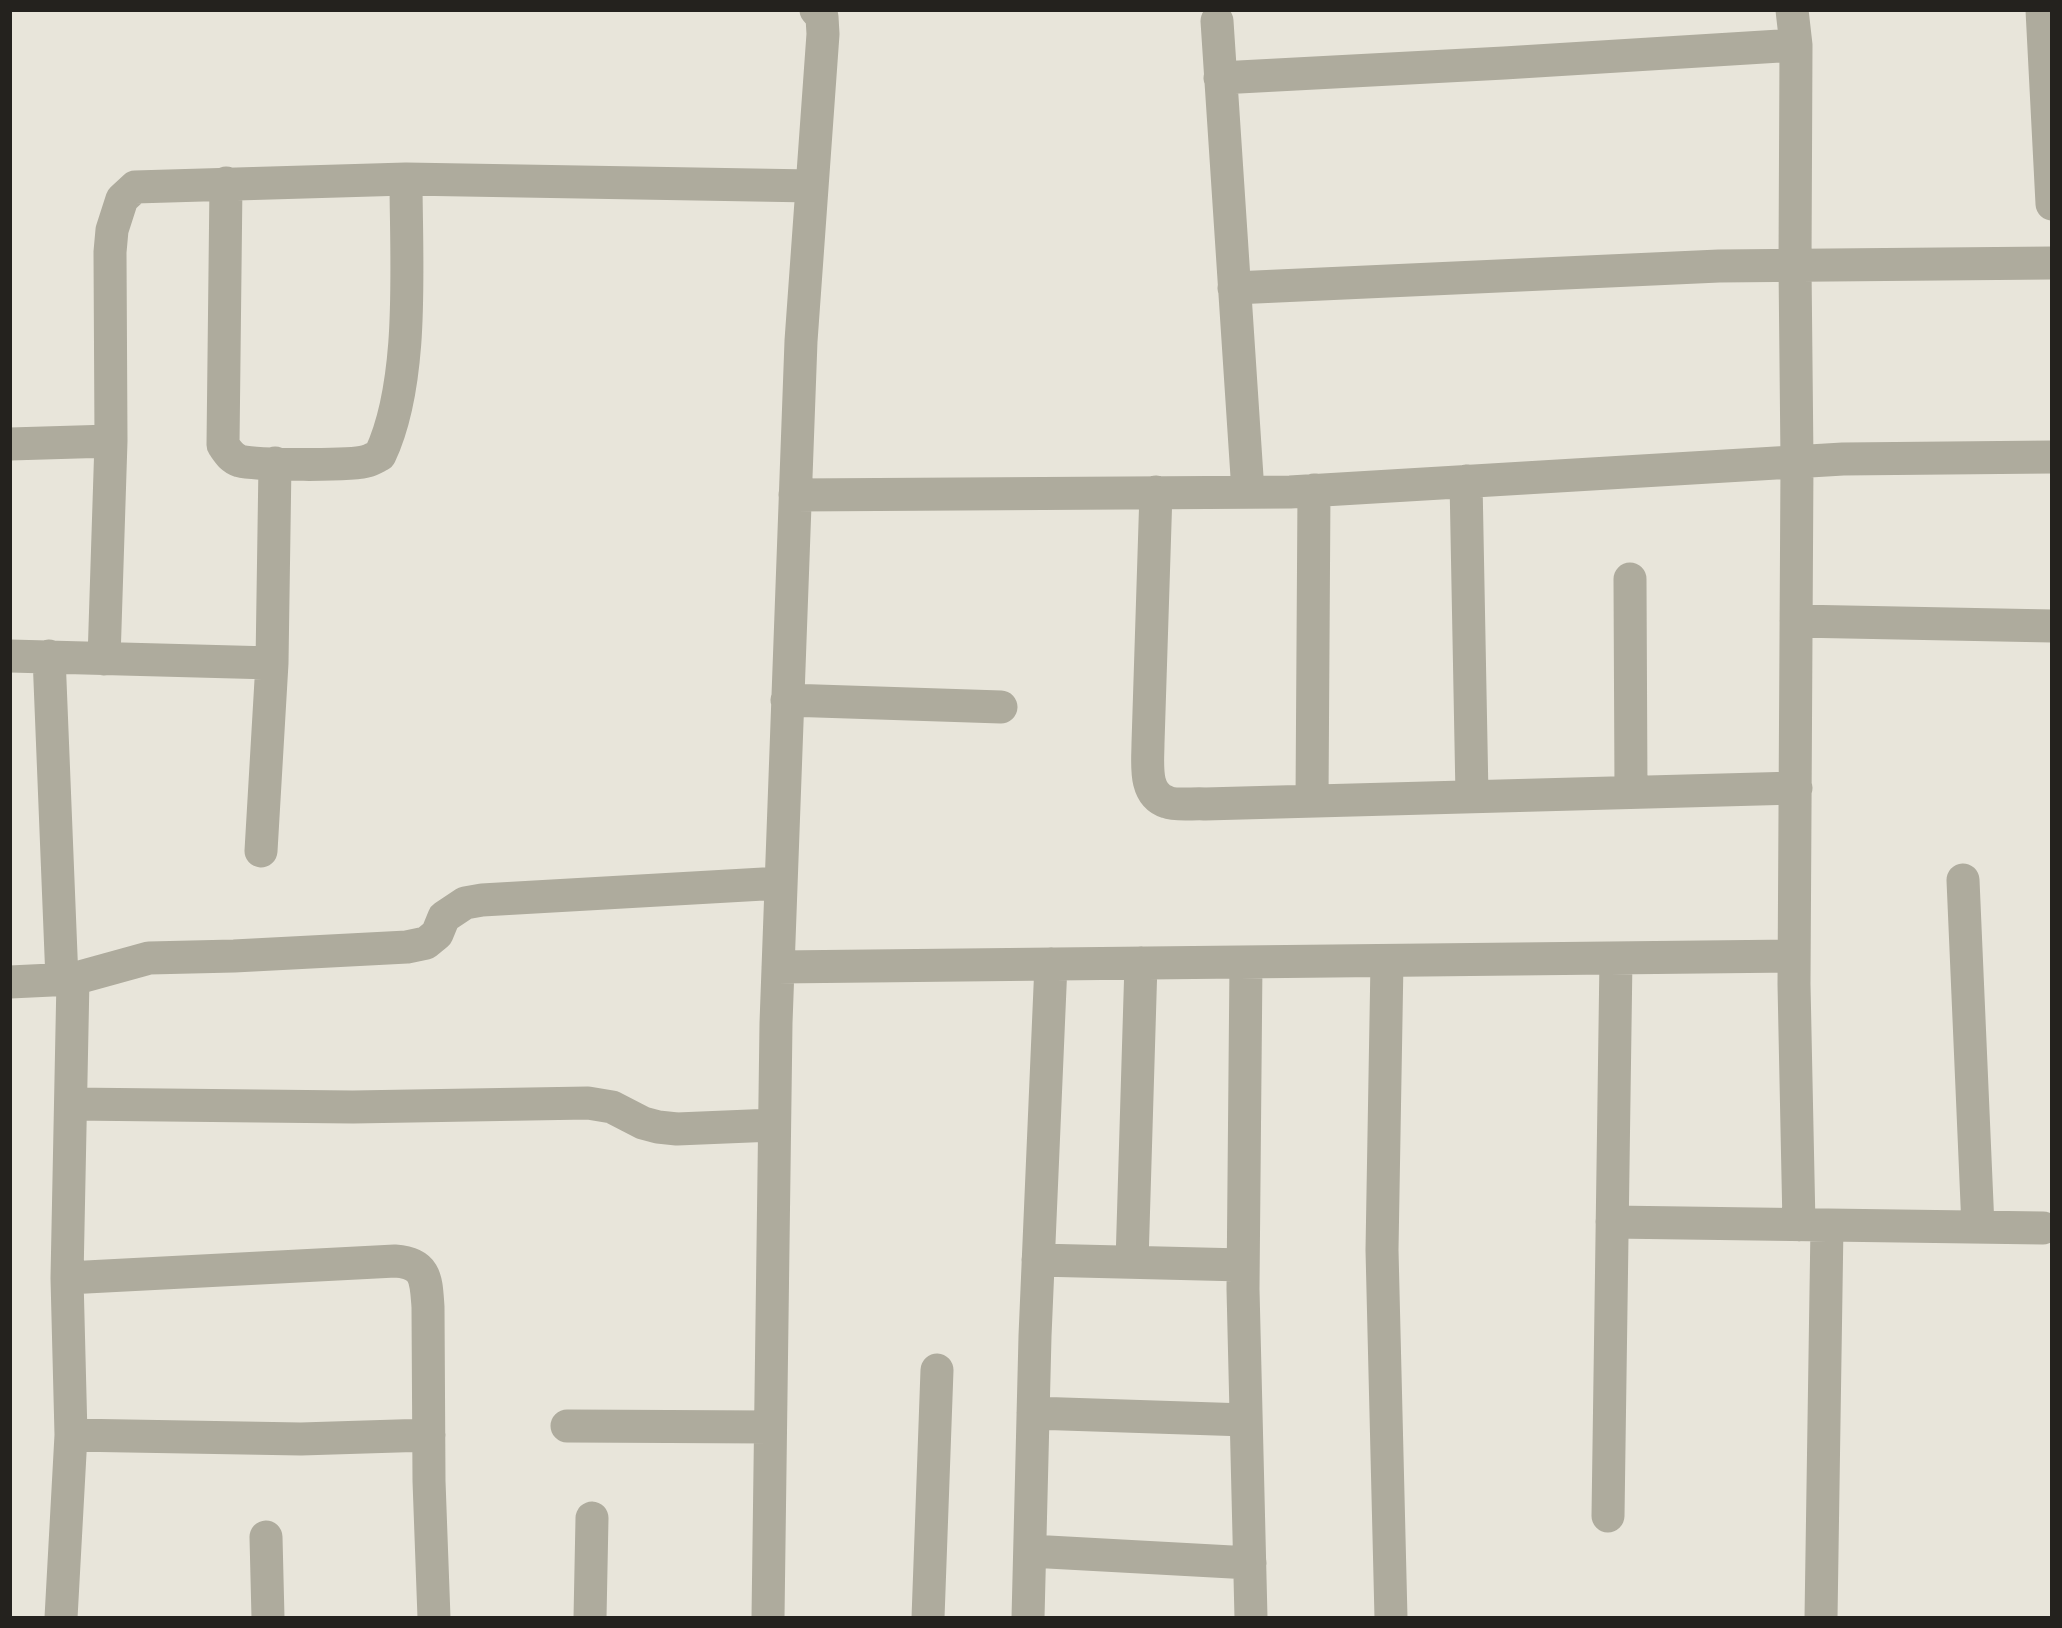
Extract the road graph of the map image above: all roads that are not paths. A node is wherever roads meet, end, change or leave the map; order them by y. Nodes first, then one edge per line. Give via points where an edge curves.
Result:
1 (816, 10) edge
2 (1792, 10) edge
3 (2042, 10) edge
4 (1217, 21) dead end
5 (1796, 45) junction
6 (1221, 78) junction
7 (406, 179) junction
8 (226, 183) junction
9 (812, 186) junction
10 (2052, 204) edge
11 (2052, 263) edge
12 (1795, 265) junction
13 (1234, 288) junction
14 (111, 441) junction
15 (10, 444) edge
16 (2052, 457) edge
17 (1797, 462) junction
18 (275, 463) junction
19 (1467, 481) junction
20 (1314, 490) junction
21 (1156, 492) junction
22 (1248, 492) junction
23 (795, 495) junction
24 (1630, 579) dead end
25 (1796, 621) junction
26 (2052, 626) edge
27 (10, 656) edge
28 (49, 656) junction
29 (105, 658) junction
30 (272, 663) junction
31 (787, 700) junction
32 (1001, 707) dead end
33 (1796, 788) junction
34 (1631, 792) junction
35 (1472, 796) junction
36 (1312, 800) junction
37 (261, 851) dead end
38 (1964, 880) dead end
39 (781, 883) junction
40 (1794, 956) junction
41 (1616, 958) junction
42 (1387, 961) junction
43 (1141, 963) junction
44 (1246, 963) junction
45 (1051, 964) junction
46 (778, 967) junction
47 (67, 980) junction
48 (10, 982) edge
49 (71, 1104) junction
50 (774, 1125) junction
51 (1612, 1222) junction
52 (1813, 1225) junction
53 (1978, 1227) junction
54 (2043, 1228) dead end
55 (1038, 1260) junction
56 (1132, 1262) junction
57 (1243, 1265) junction
58 (67, 1278) junction
59 (937, 1370) dead end
60 (1033, 1413) junction
61 (1246, 1420) junction
62 (567, 1426) dead end
63 (770, 1427) junction
64 (71, 1435) junction
65 (429, 1435) junction
66 (1608, 1516) dead end
67 (592, 1518) dead end
68 (266, 1537) dead end
69 (1030, 1551) junction
70 (1250, 1563) junction
71 (61, 1617) edge
72 (268, 1617) edge
73 (434, 1617) edge
74 (590, 1617) edge
75 (768, 1617) edge
76 (928, 1617) edge
77 (1028, 1617) edge
78 (1251, 1617) edge
79 (1391, 1617) edge
80 (1821, 1617) edge

1 - 9 street via 822,17 823,34
2 - 5 street
3 - 10 street
4 - 6 street
5 - 6 street
5 - 12 street
6 - 13 street
7 - 8 street
7 - 9 street
7 - 18 street via 405,338 394,412 380,455 346,463
8 - 14 street via 135,187 122,199 110,252
8 - 18 street via 223,445 240,461
9 - 23 street
11 - 12 street
12 - 13 street
12 - 17 street
13 - 22 street
14 - 15 street
14 - 29 street
16 - 17 street
17 - 19 street
17 - 25 street
18 - 30 street
19 - 20 street
19 - 35 street
20 - 22 street
20 - 36 street
21 - 22 street
21 - 23 street
21 - 36 street via 1148,743 1149,782 1156,796 1168,803
23 - 31 street
24 - 34 street
25 - 26 street
25 - 33 street
27 - 28 street
28 - 29 street
28 - 47 street
29 - 30 street
30 - 37 street
31 - 32 street
31 - 39 street
33 - 34 street
33 - 40 street
34 - 35 street
35 - 36 street
38 - 53 street
39 - 46 street
39 - 47 street via 482,900 465,903 444,917 437,934 426,943 407,947 149,958
40 - 41 street
40 - 52 street
41 - 42 street
41 - 51 street
42 - 44 street
42 - 79 street via 1382,1250
43 - 44 street
43 - 45 street
43 - 56 street
44 - 57 street
45 - 46 street
45 - 55 street
46 - 50 street
47 - 48 street
47 - 49 street
49 - 50 street via 353,1107 588,1103 612,1107 658,1127
49 - 58 street
50 - 63 street
51 - 52 street
51 - 66 street
52 - 53 street
52 - 80 street
53 - 54 street
55 - 56 street
55 - 60 street
56 - 57 street
57 - 61 street
58 - 64 street
58 - 65 street via 410,1262 420,1269 426,1282
59 - 76 street
60 - 61 street
60 - 69 street
61 - 70 street
62 - 63 street
63 - 75 street
64 - 65 street via 301,1439
64 - 71 street
65 - 73 street
67 - 74 street
68 - 72 street
69 - 70 street
69 - 77 street
70 - 78 street

